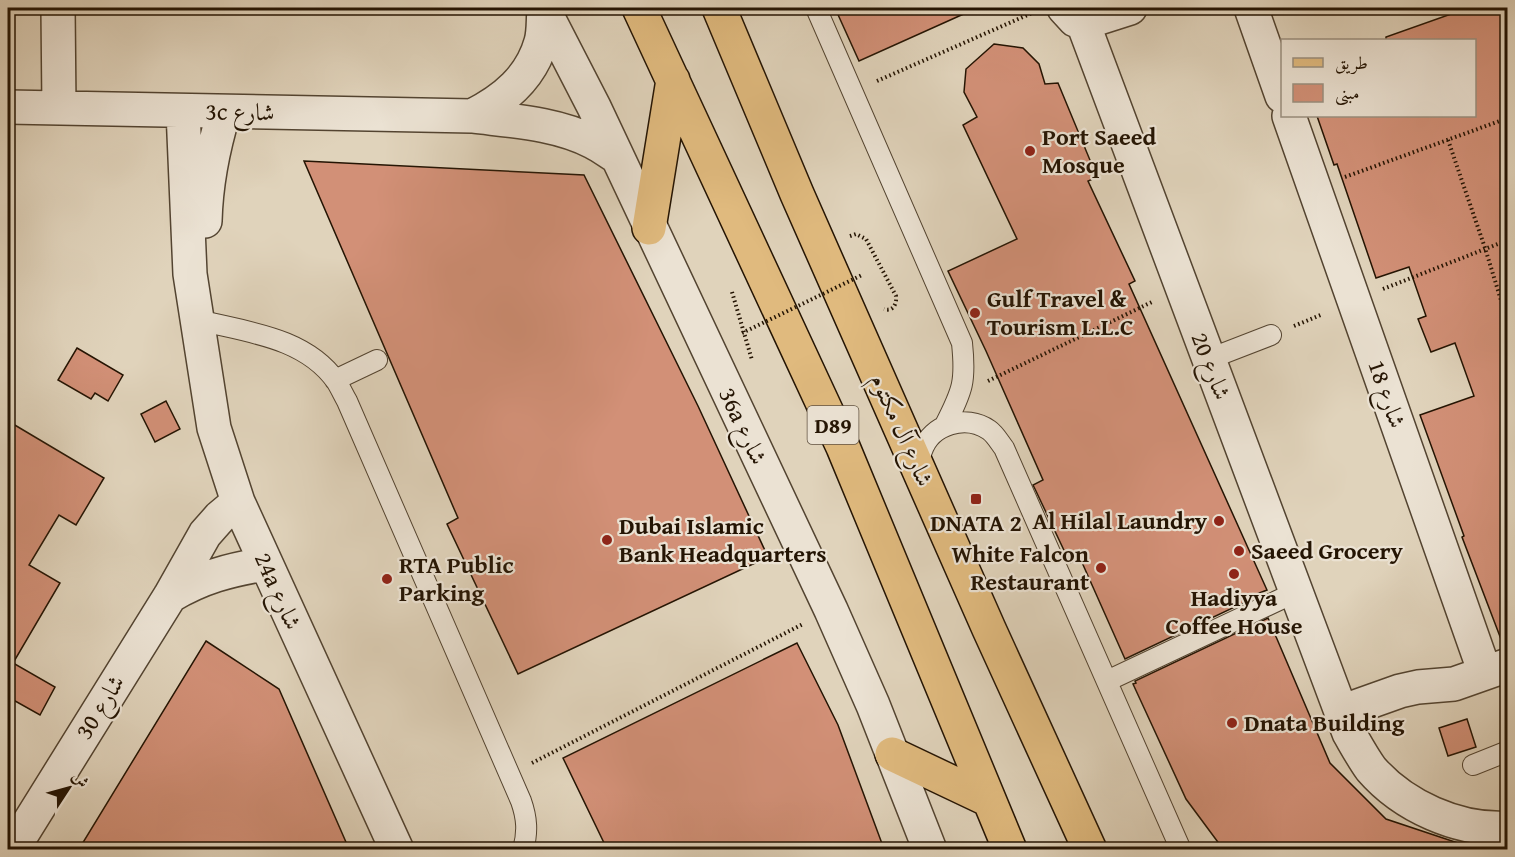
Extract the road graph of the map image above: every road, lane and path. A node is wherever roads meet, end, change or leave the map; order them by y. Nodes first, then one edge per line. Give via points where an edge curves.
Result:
1 (58, 8) edge
2 (544, 8) edge
3 (639, 8) edge
4 (719, 8) edge
5 (741, 8) edge
6 (816, 8) edge
7 (1130, 8) edge
8 (1251, 8) edge
9 (1060, 14) edge
10 (746, 69) junction
11 (673, 80) junction
12 (853, 91) junction
13 (1281, 93) edge
14 (8, 107) edge
15 (59, 108) junction
16 (183, 111) junction
17 (224, 112) junction
18 (472, 116) junction
19 (1289, 117) edge
20 (1508, 118) edge
21 (1448, 141) junction
22 (617, 157) junction
23 (1315, 188) junction
24 (649, 228) junction
25 (1508, 240) edge
26 (1485, 248) junction
27 (862, 275) dead end
28 (1182, 288) junction
29 (1354, 301) junction
30 (198, 320) junction
31 (1508, 323) edge
32 (742, 333) dead end
33 (1271, 335) joint
34 (377, 360) dead end
35 (1209, 360) junction
36 (335, 380) junction
37 (961, 393) junction
38 (945, 425) junction
39 (920, 470) junction
40 (238, 502) junction
41 (265, 564) junction
42 (1296, 592) junction
43 (170, 596) junction
44 (831, 610) junction
45 (1496, 669) edge
46 (1107, 681) junction
47 (1345, 722) junction
48 (1508, 751) edge
49 (892, 754) junction
50 (1473, 765) dead end
51 (510, 774) junction
52 (989, 800) junction
53 (1508, 828) edge
54 (12, 849) edge
55 (397, 849) edge
56 (524, 849) edge
57 (930, 849) edge
58 (1010, 849) edge
59 (1090, 849) edge
60 (1181, 849) edge

1 - 15 street
2 - 18 street via 541,41 531,66 516,87
2 - 22 street, 36a شارع
3 - 11 main road, D89
4 - 10 main road, شارع آل مكتوم / D89
5 - 10 main road
6 - 12 lane
7 - 9 street
8 - 13 street
9 - 12 path
9 - 28 street, شارع 20
10 - 39 main road, شارع آل مكتوم / D89
11 - 24 main road
11 - 52 main road, D89 via 843,447
12 - 37 lane via 962,342 965,368
14 - 15 street, 3c شارع
15 - 16 street, 3c شارع
16 - 17 street, 3c شارع
16 - 30 street, 24a شارع via 190,274
17 - 18 street, 3c شارع
17 - 30 street, 24a شارع via 207,181 206,275
18 - 22 street, 3c شارع via 565,131
19 - 23 street, شارع 18
20 - 21 path
21 - 23 path
21 - 26 path
22 - 24 street, 36a شارع
23 - 29 street, شارع 18
24 - 44 street, 36a شارع
25 - 26 path
26 - 29 path
26 - 31 path
27 - 32 path, bridge
28 - 35 street, شارع 20
28 - 37 path
29 - 33 path
29 - 45 street, شارع 18
30 - 36 lane via 299,349
30 - 40 street, 24a شارع via 214,429
33 - 35 lane
34 - 36 lane
35 - 42 street, شارع 20
36 - 51 lane
37 - 38 lane
38 - 39 lane via 931,435 921,451
38 - 46 lane via 968,421 990,430 1004,448
39 - 59 main road, شارع آل مكتوم / D89
40 - 41 street, 24a شارع
40 - 43 street, شارع 30 via 206,534
41 - 43 street via 208,576
41 - 55 street, 24a شارع
42 - 46 lane
42 - 47 street, شارع 20
43 - 54 street, شارع 30
44 - 49 street, 36a شارع
44 - 51 path
45 - 47 street via 1454,684 1424,704
46 - 60 lane
47 - 53 street, شارع 20 via 1371,768 1398,794 1430,813 1466,824
48 - 50 lane
49 - 52 main road
49 - 57 street, 36a شارع
51 - 56 lane via 526,816
52 - 58 main road, D89

